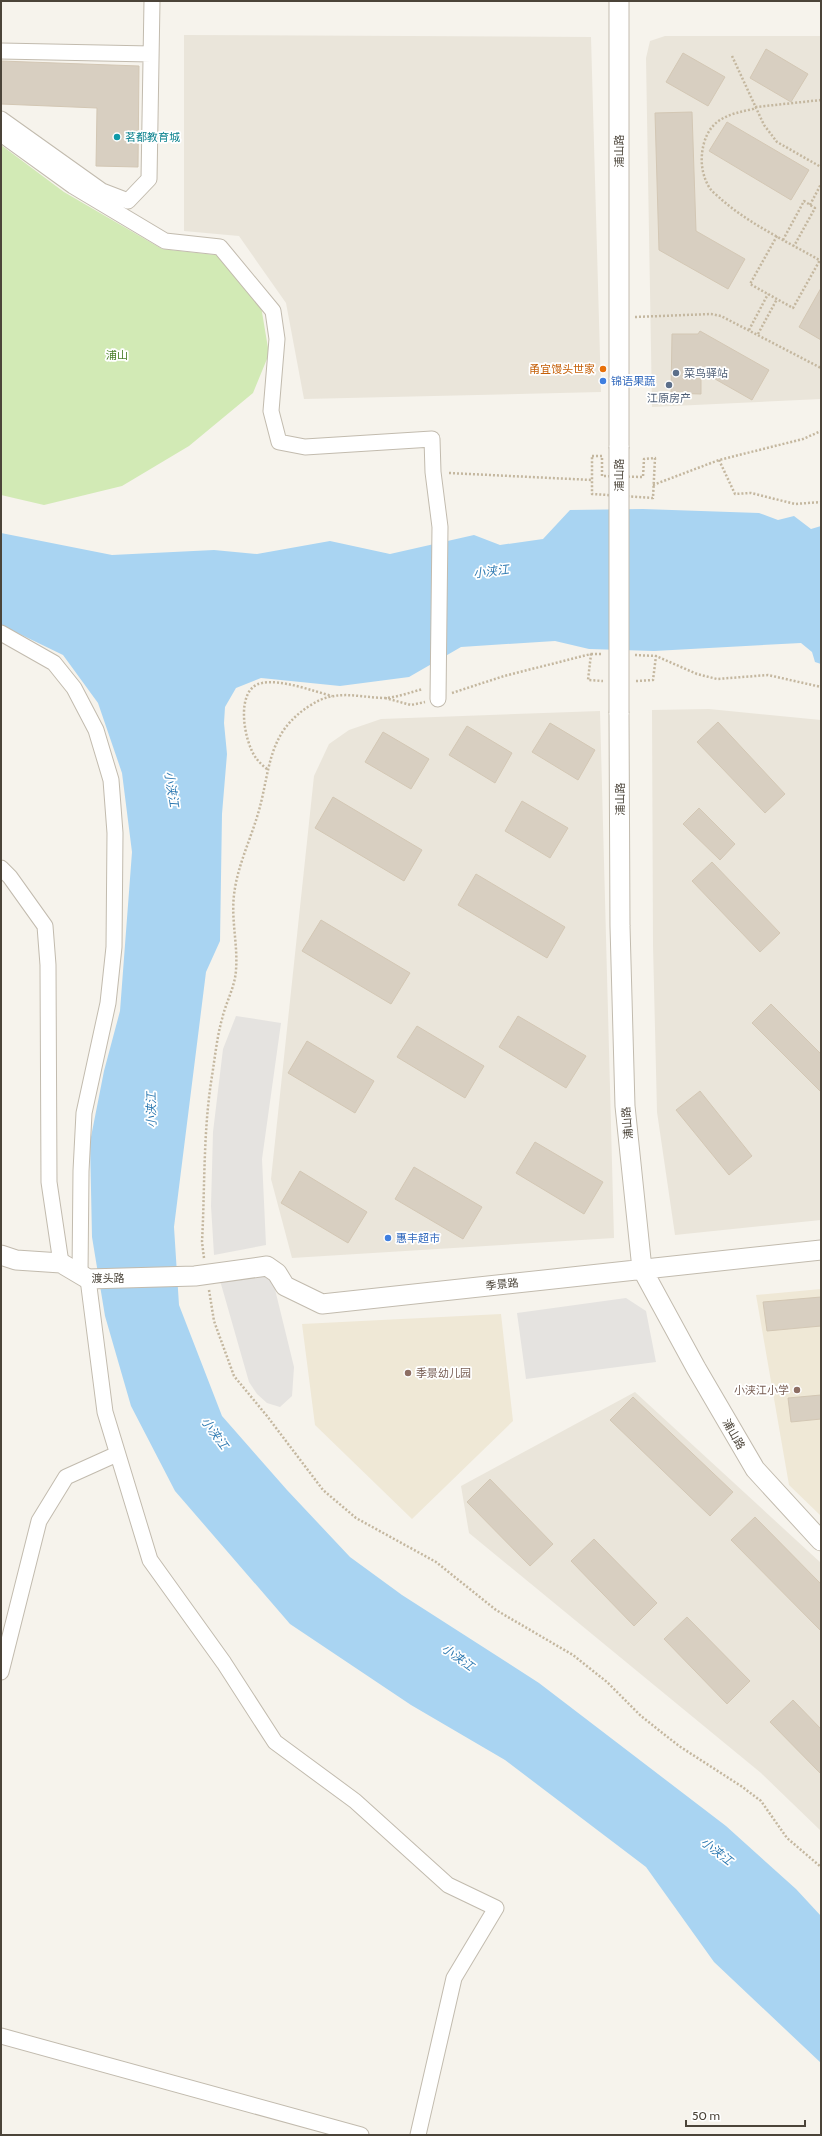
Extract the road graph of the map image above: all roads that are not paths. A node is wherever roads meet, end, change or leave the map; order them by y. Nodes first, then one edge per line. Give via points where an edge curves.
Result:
1 (152, 1) edge
2 (619, 1) edge
3 (1, 51) edge
4 (151, 54) junction
5 (1, 119) edge
6 (1, 134) edge
7 (1, 633) edge
8 (438, 699) road end
9 (1, 868) edge
10 (821, 1250) edge
11 (1, 1255) edge
12 (61, 1263) junction
13 (642, 1269) junction
14 (195, 1276) joint
15 (84, 1277) junction
16 (117, 1454) junction
17 (821, 1541) edge
18 (1, 1672) edge
19 (1, 2036) edge
20 (361, 2135) edge
21 (418, 2135) edge

1 - 4 street
2 - 13 street, 浦山路, bridge via 620,926 625,1106
3 - 4 street
4 - 5 street via 149,179 128,201 102,191
6 - 8 street via 73,186 165,241 220,247 272,311 277,339 272,411 279,442 305,447 432,439 440,527
7 - 15 street via 54,663 74,688 96,730 111,780 115,833 114,948 108,1003 84,1113 81,1171
9 - 12 street via 45,926 48,964 50,1182
10 - 13 street, 季景路
11 - 12 street, 渡头路 via 16,1260
12 - 15 street, 渡头路
13 - 14 street, 季景路 via 322,1304 285,1286 277,1273 267,1266
13 - 17 street, 浦山路 via 755,1469
14 - 15 street, 渡头路
15 - 16 street via 105,1412
16 - 18 street via 66,1477 39,1522
16 - 21 street via 150,1560 224,1663 275,1742 355,1801 448,1885 496,1908 454,1978
19 - 20 street

